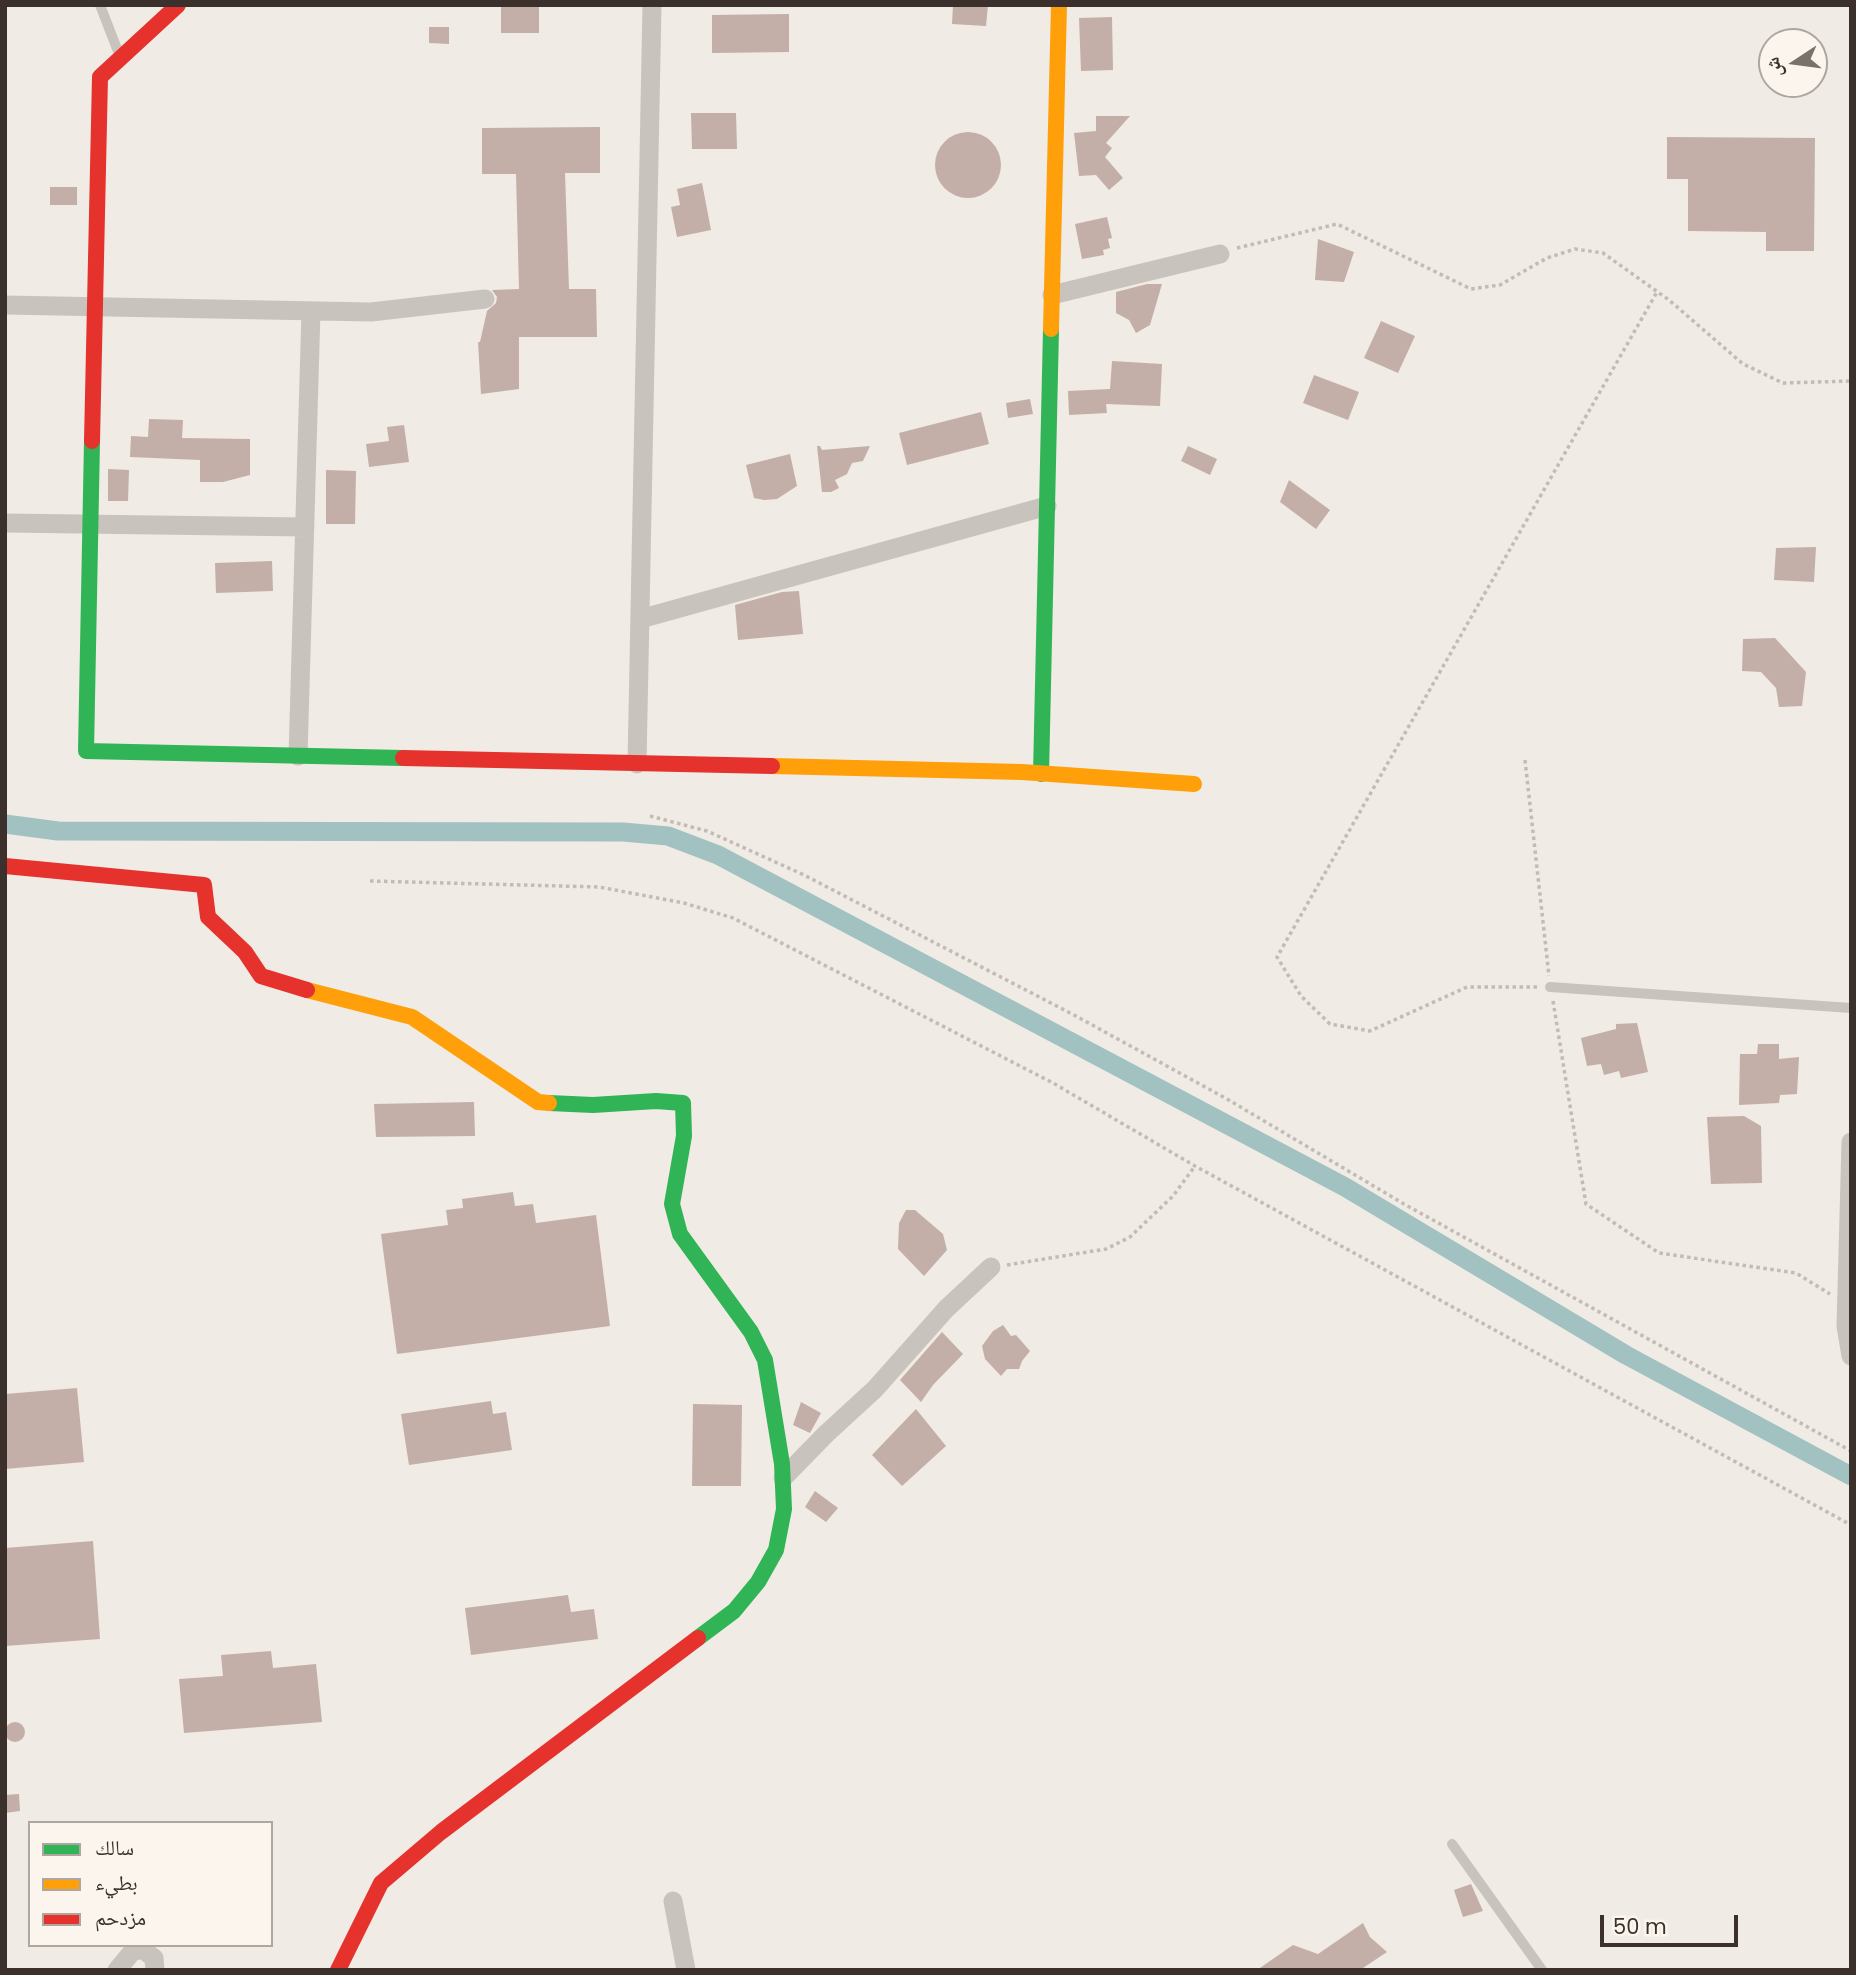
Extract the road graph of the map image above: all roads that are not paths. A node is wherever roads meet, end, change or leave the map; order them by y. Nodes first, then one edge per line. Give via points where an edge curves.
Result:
1 (100, 5) edge
2 (178, 5) edge
3 (652, 5) edge
4 (1059, 5) edge
5 (121, 58) junction
6 (1220, 254) road end
7 (1052, 295) junction
8 (485, 299) dead end
9 (5, 305) edge
10 (95, 307) junction
11 (311, 311) junction
12 (1047, 506) junction
13 (5, 523) edge
14 (91, 524) junction
15 (305, 527) junction
16 (640, 619) junction
17 (298, 756) junction
18 (637, 764) junction
19 (1041, 774) junction
20 (1194, 784) dead end
21 (5, 866) edge
22 (1550, 988) road end
23 (1851, 1008) edge
24 (1851, 1142) edge
25 (991, 1267) road end
26 (1851, 1356) edge
27 (783, 1478) junction
28 (1452, 1844) dead end
29 (673, 1901) dead end
30 (117, 1970) edge
31 (155, 1970) edge
32 (338, 1970) edge
33 (686, 1970) edge
34 (1542, 1970) edge

1 - 5 lane
2 - 5 street
3 - 16 street
4 - 7 street
5 - 10 street via 100,77
6 - 7 street
7 - 12 street
8 - 11 street via 372,312
9 - 10 street
10 - 11 street
10 - 14 street
11 - 15 street
12 - 16 street
12 - 19 street
13 - 14 street
14 - 15 street
14 - 17 street via 86,751
15 - 17 street
16 - 18 street
17 - 18 street
18 - 19 street
19 - 20 street
21 - 27 street via 204,885 208,917 245,952 261,976 412,1017 538,1102 683,1103 684,1136 671,1204 680,1234 751,1332 765,1360
22 - 23 lane
24 - 26 street via 1846,1305
25 - 27 street
27 - 32 street via 784,1509 776,1550 734,1611 441,1832 381,1883
28 - 34 lane
29 - 33 street
30 - 31 street via 132,1952 142,1950 154,1958

